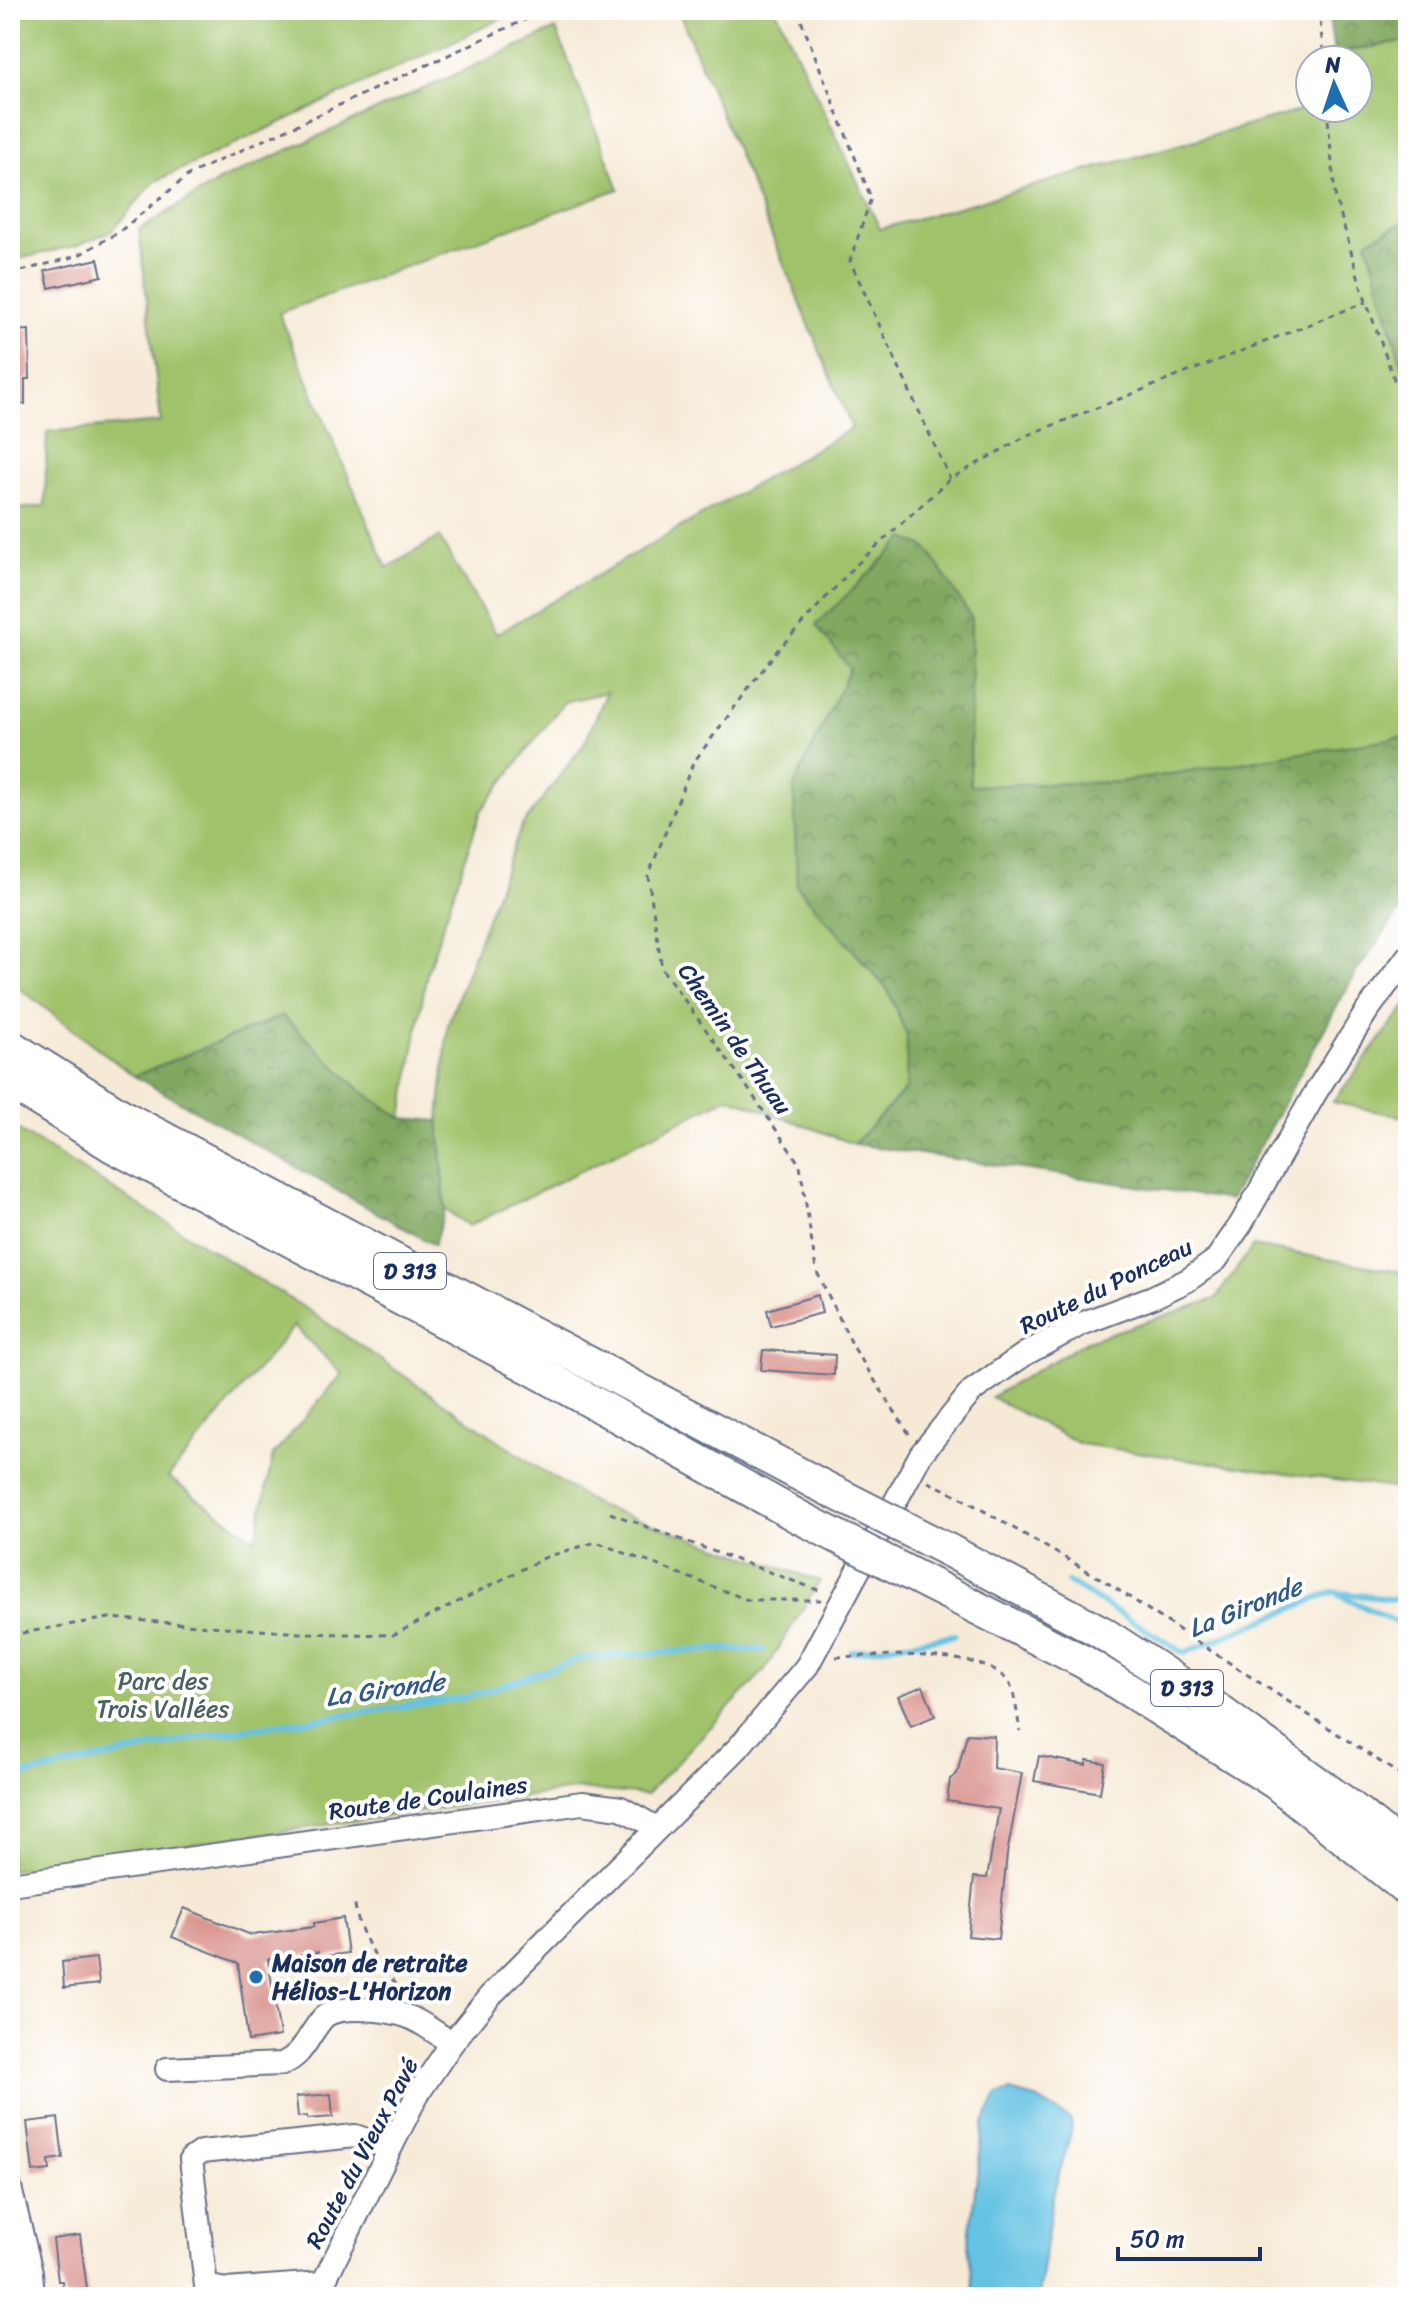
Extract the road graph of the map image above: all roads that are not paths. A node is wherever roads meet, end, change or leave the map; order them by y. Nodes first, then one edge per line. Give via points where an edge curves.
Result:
1 (1408, 956) edge
2 (10, 1046) edge
3 (10, 1082) edge
4 (657, 1828) junction
5 (1408, 1853) edge
6 (10, 1884) edge
7 (1408, 1890) edge
8 (452, 2043) junction
9 (167, 2069) dead end
10 (390, 2148) junction
11 (10, 2188) edge
12 (319, 2290) edge
13 (33, 2297) edge

1 - 4 street, Route du Ponceau via 1367,1011 1216,1260 1176,1286 1081,1324 1025,1354 972,1391 921,1454 812,1657 738,1748
2 - 5 highway, D 313, bridge via 155,1134 1101,1632 1196,1694
3 - 7 highway, D 313, bridge via 111,1145 799,1517 1084,1662 1276,1783
4 - 6 street, Route de Coulaines via 621,1808 582,1803
4 - 8 street, Route du Vieux Pavé via 490,1996
8 - 9 street via 409,2017 341,2010 325,2016 297,2058 282,2064
8 - 10 street, Route du Vieux Pavé
10 - 12 street, Route du Vieux Pavé
10 - 12 street via 355,2136 201,2152 191,2159 206,2286
11 - 13 street

